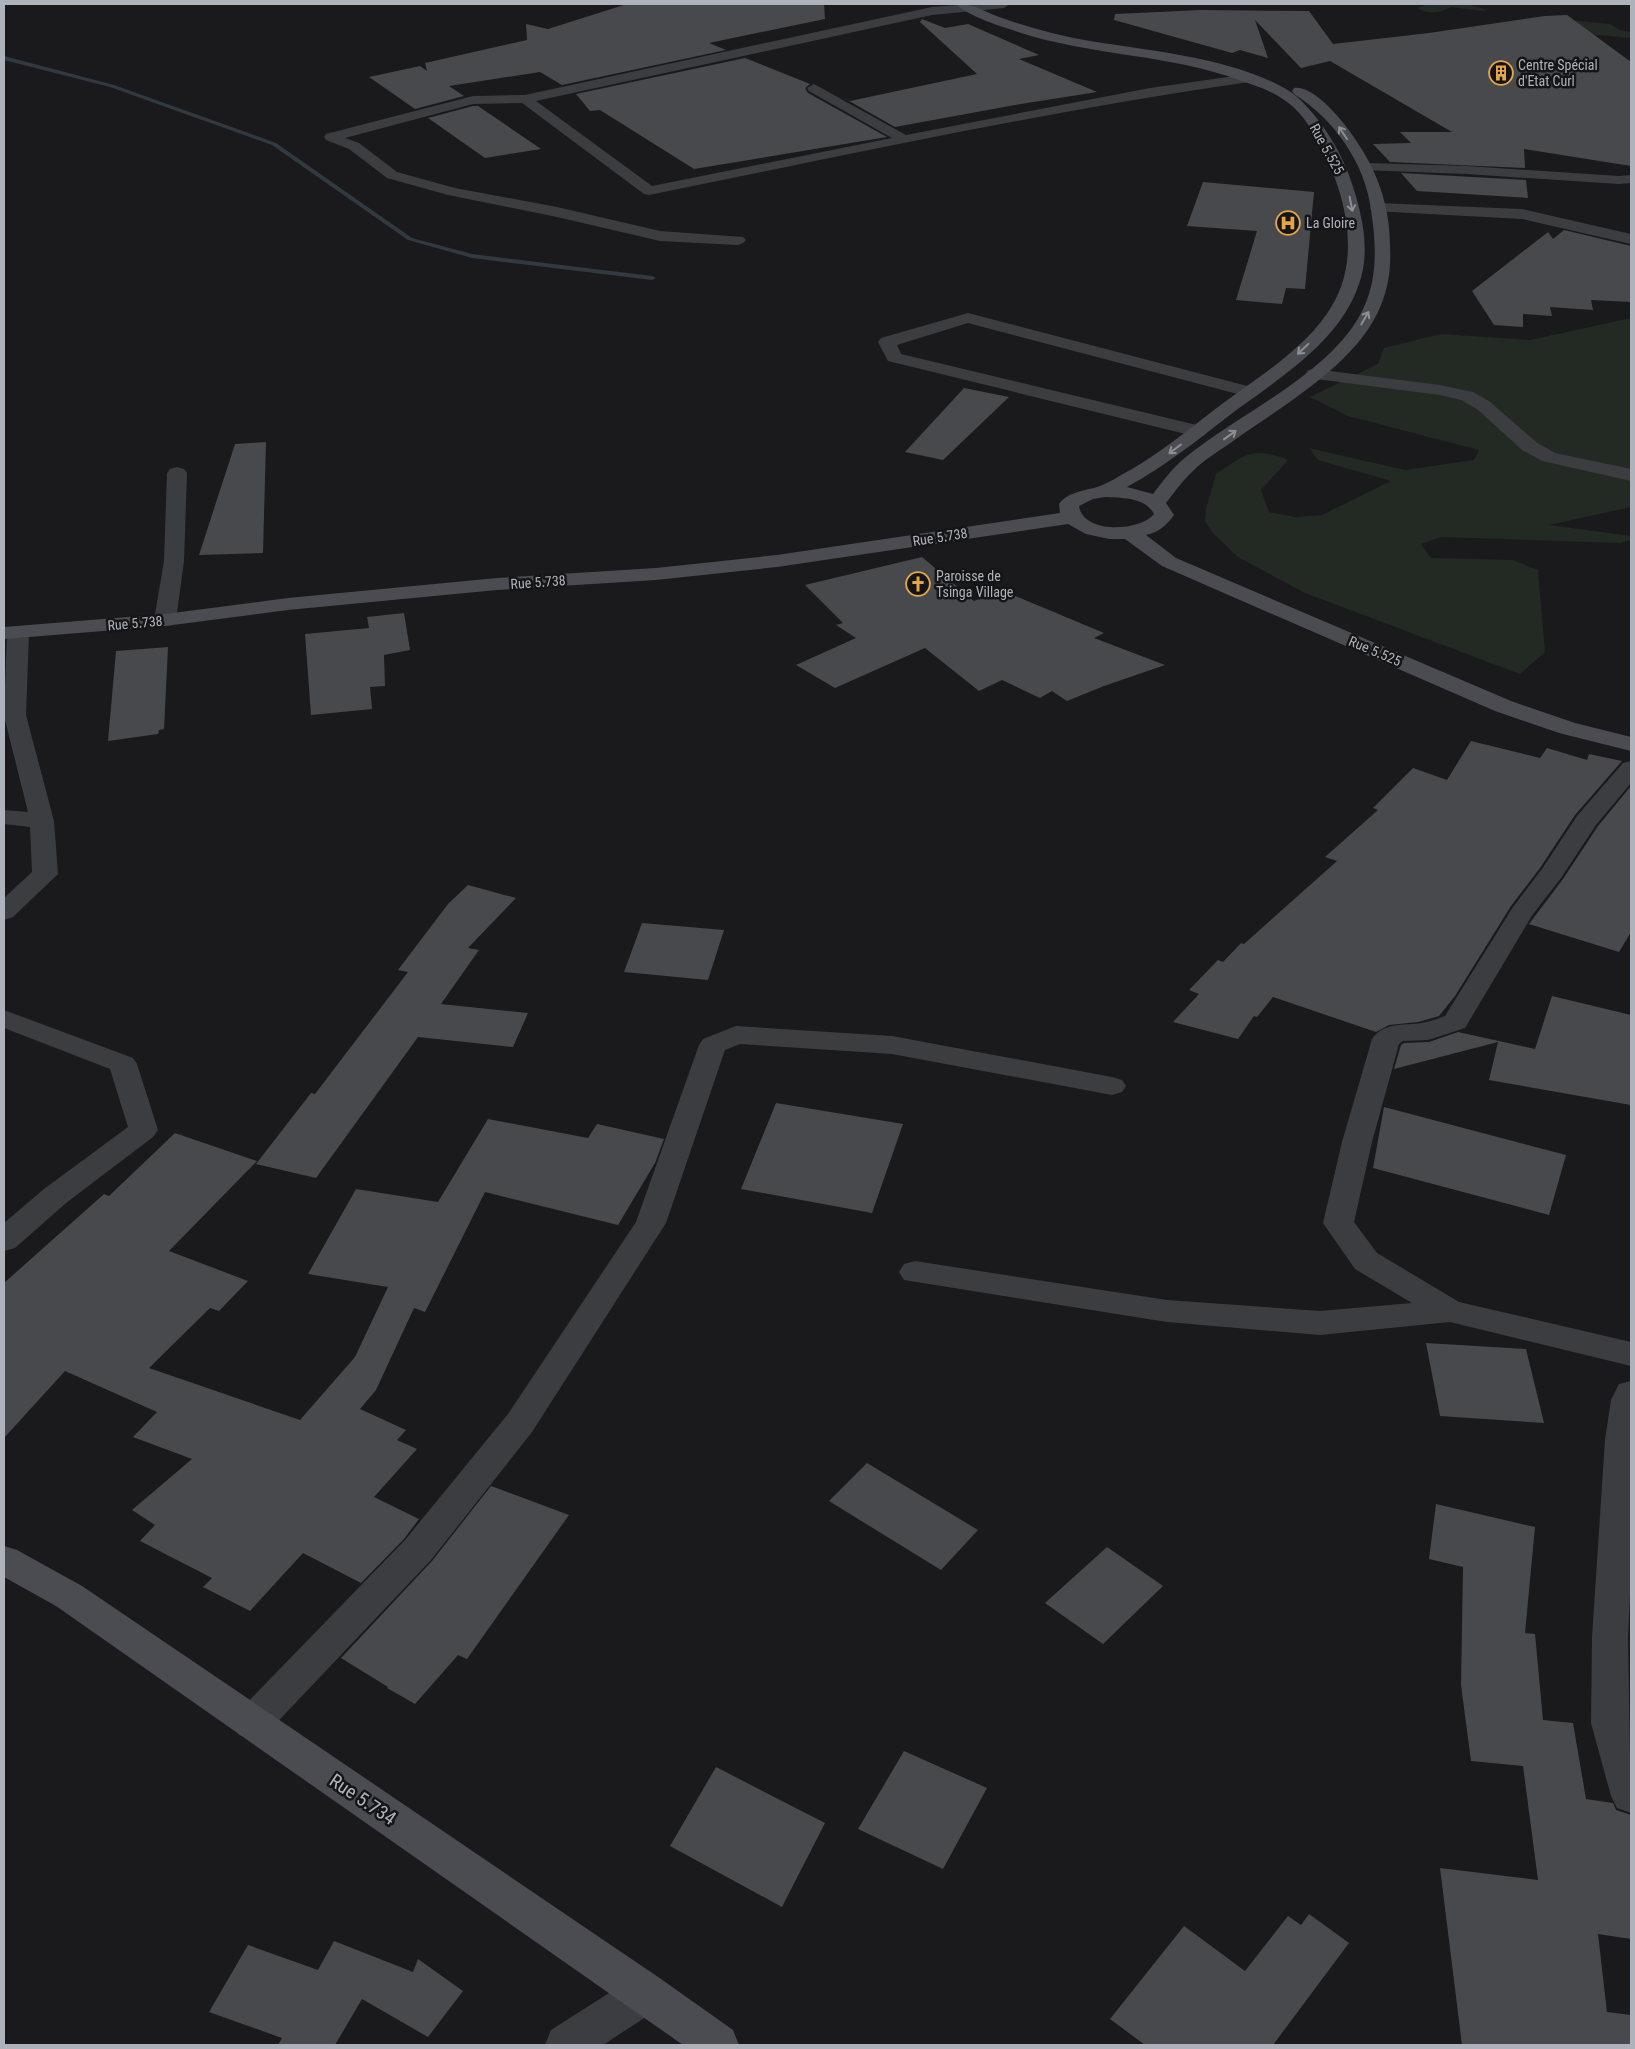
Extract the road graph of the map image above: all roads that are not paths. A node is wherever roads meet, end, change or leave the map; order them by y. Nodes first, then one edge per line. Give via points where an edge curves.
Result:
1 (983, 4) edge
2 (1004, 4) edge
3 (964, 5) edge
4 (1249, 78) junction
5 (814, 88) dead end
6 (525, 99) junction
7 (904, 139) junction
8 (1367, 167) junction
9 (1631, 179) edge
10 (1378, 208) junction
11 (1631, 239) edge
12 (738, 240) dead end
13 (1314, 374) junction
14 (1249, 392) junction
15 (1198, 431) junction
16 (177, 473) dead end
17 (1631, 475) edge
18 (1105, 492) junction
19 (1156, 503) junction
20 (1070, 518) junction
21 (1130, 533) junction
22 (165, 620) junction
23 (11, 633) edge
24 (1631, 744) edge
25 (1631, 768) edge
26 (4, 817) edge
27 (42, 821) junction
28 (4, 912) edge
29 (4, 1018) edge
30 (1112, 1086) dead end
31 (4, 1240) edge
32 (915, 1272) dead end
33 (1450, 1311) junction
34 (1631, 1354) edge
35 (1631, 1393) edge
36 (4, 1560) edge
37 (252, 1723) junction
38 (1631, 1796) edge
39 (646, 1993) junction
40 (566, 2045) edge
41 (718, 2045) edge

1 - 2 street
1 - 3 street
8 -> 1 street, Rue 5.525 via 1331,115 1288,85 1214,62 1038,26
3 - 4 street, Rue 5.525 via 1005,23 1046,35
3 - 6 street
4 - 7 street via 1094,101
4 -> 14 street, Rue 5.525 via 1285,94 1307,113 1342,174 1350,197 1356,244 1351,284 1338,312 1286,364
5 - 7 street
6 - 7 street via 649,191
6 - 12 street via 473,100 331,137 354,146 392,176 453,192 660,236
8 - 9 street
8 - 10 street, Rue 5.525
10 - 11 street via 1522,214
13 -> 10 street, Rue 5.525 via 1340,351 1366,320 1377,292 1381,270
13 - 17 street via 1467,396 1483,405 1529,446 1548,457
19 -> 13 street, Rue 5.525 via 1189,465
14 - 15 street, Rue 5.525
14 - 15 street via 968,318 887,342 894,357
15 -> 18 street, Rue 5.525 via 1162,459
16 - 22 street via 174,561
18 - 19 street via 1133,494
18 - 20 street via 1088,494 1069,504
19 - 21 street via 1164,515 1161,522
20 - 21 street via 1095,530
20 - 22 street, Rue 5.738 via 777,561 298,603
21 - 24 street, Rue 5.525 via 1169,562 1503,706 1568,728
22 - 23 street, Rue 5.738
23 - 27 street via 15,715
25 - 33 street via 1586,821 1522,912 1455,1022 1428,1031 1397,1033 1386,1039 1338,1222 1366,1261
26 - 27 street
27 - 28 street via 45,874
29 - 31 street via 123,1064 143,1130 54,1196
30 - 37 street via 892,1045 736,1035 713,1045 650,1223 520,1423 418,1550
32 - 33 street via 1167,1311 1320,1323
33 - 34 street
35 - 38 street via 1622,1440 1616,1522 1610,1637 1610,1723
36 - 37 street, Rue 5.734 via 69,1596
37 - 39 street, Rue 5.734
39 - 40 street
39 - 41 street, Rue 5.734

